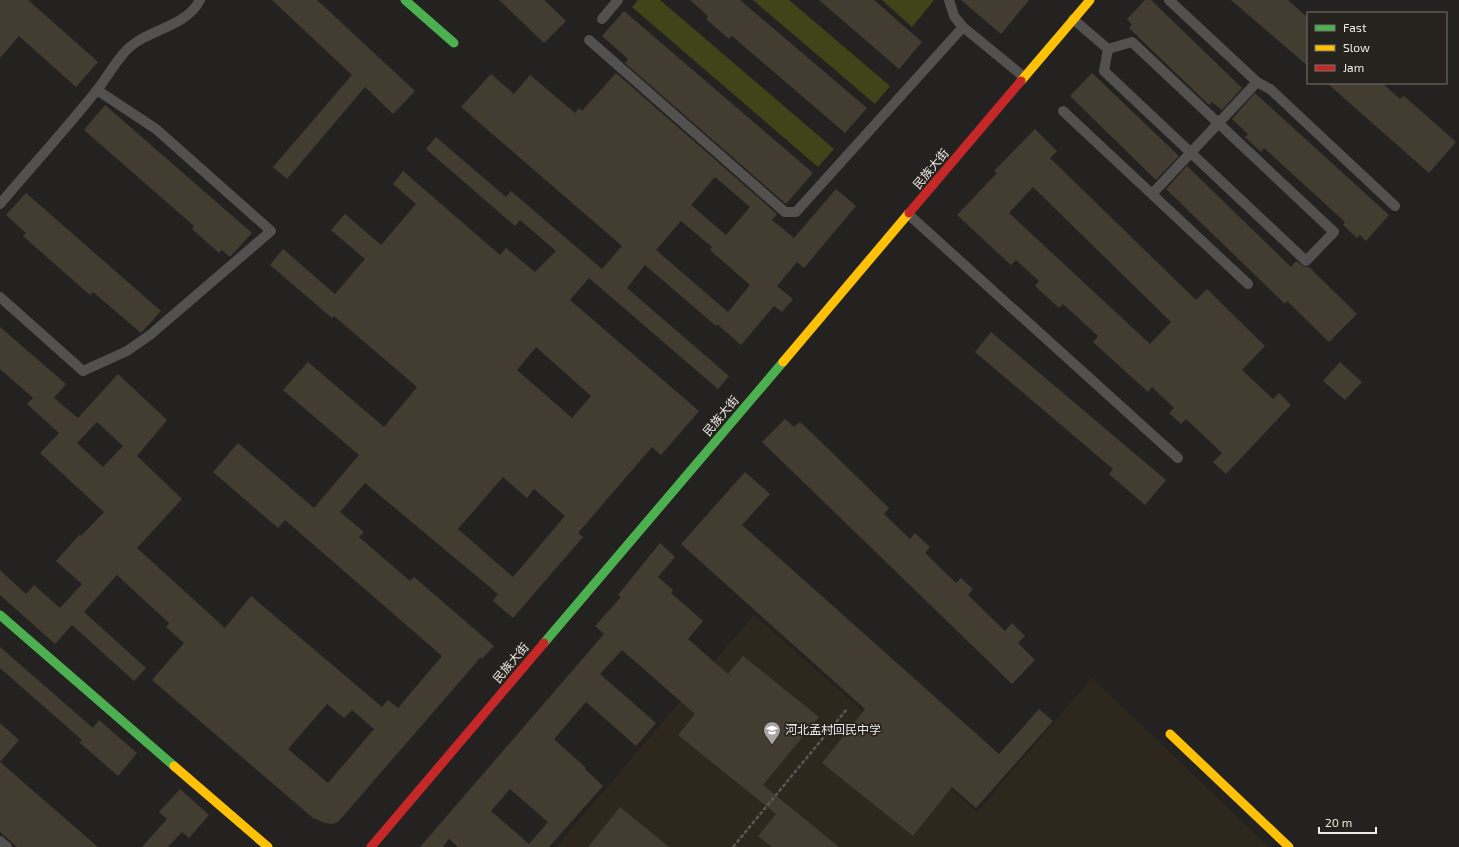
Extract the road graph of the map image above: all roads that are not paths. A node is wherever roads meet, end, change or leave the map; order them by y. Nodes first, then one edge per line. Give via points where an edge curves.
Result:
1 (200, 0) edge
2 (405, 0) edge
3 (618, 0) edge
4 (949, 0) edge
5 (1090, 0) edge
6 (1169, 0) edge
7 (602, 19) dead end
8 (1074, 19) junction
9 (963, 27) junction
10 (589, 40) dead end
11 (454, 43) dead end
12 (1108, 48) junction
13 (1024, 77) junction
14 (1257, 82) junction
15 (98, 90) junction
16 (1062, 111) dead end
17 (1218, 123) junction
18 (1191, 153) junction
19 (1152, 194) junction
20 (0, 204) edge
21 (1395, 206) dead end
22 (908, 214) junction
23 (1248, 284) dead end
24 (0, 298) edge
25 (1178, 458) dead end
26 (0, 615) edge
27 (1170, 734) dead end
28 (0, 841) edge
29 (7, 847) edge
30 (268, 847) edge
31 (371, 847) edge
32 (1289, 847) edge

1 - 15 lane via 192,12 126,50
2 - 11 main road
3 - 7 lane
4 - 9 lane via 954,16
5 - 8 main road, 民族大街
6 - 14 lane
8 - 12 lane
8 - 13 main road, 民族大街
9 - 10 lane via 796,212 785,212
9 - 13 lane
12 - 17 lane via 1132,42
12 - 18 lane via 1104,71
13 - 22 main road, 民族大街
14 - 17 lane
14 - 21 lane via 1270,89
15 - 20 lane
15 - 24 lane via 156,129 270,231 150,335 127,351 84,371
16 - 19 lane
17 - 18 lane
17 - 18 lane via 1334,232 1306,261
18 - 19 lane
19 - 23 lane
22 - 25 lane
22 - 31 main road, 民族大街
26 - 30 main road
27 - 32 main road
28 - 29 lane

